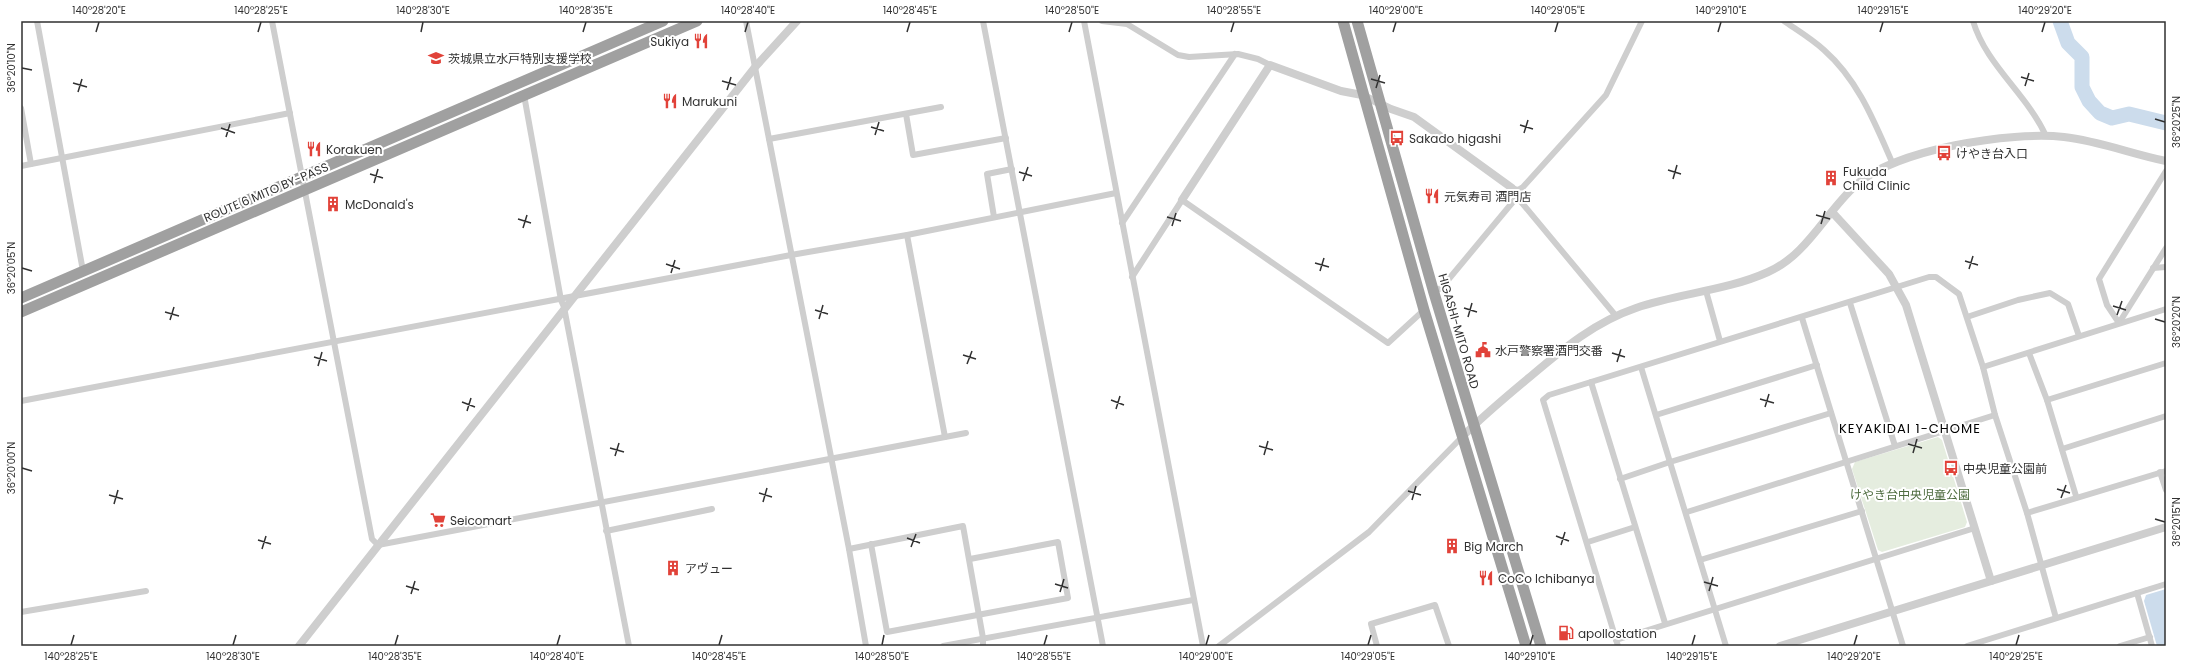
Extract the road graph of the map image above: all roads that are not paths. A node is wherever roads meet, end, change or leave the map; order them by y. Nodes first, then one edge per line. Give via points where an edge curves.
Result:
1 (37, 21) edge
2 (272, 21) edge
3 (663, 21) edge
4 (697, 21) edge
5 (746, 21) edge
6 (797, 21) edge
7 (983, 21) edge
8 (1084, 21) edge
9 (1102, 21) edge
10 (1343, 21) edge
11 (1358, 21) edge
12 (1642, 21) edge
13 (1784, 21) edge
14 (1973, 21) edge
15 (1235, 54) junction
16 (1270, 65) junction
17 (756, 66) junction
18 (524, 95) junction
19 (1362, 95) junction
20 (1380, 104) junction
21 (941, 107) dead end
22 (21, 108) edge
23 (290, 113) junction
24 (906, 114) junction
25 (2046, 136) junction
26 (1006, 138) junction
27 (769, 139) junction
28 (61, 158) junction
29 (2166, 161) edge
30 (1892, 162) junction
31 (30, 164) junction
32 (21, 166) edge
33 (1012, 169) junction
34 (2166, 171) edge
35 (303, 175) junction
36 (1515, 189) junction
37 (306, 190) junction
38 (1116, 193) junction
39 (1517, 197) junction
40 (1182, 200) junction
41 (1020, 212) junction
42 (1832, 212) junction
43 (994, 217) junction
44 (1122, 223) junction
45 (906, 235) junction
46 (2166, 248) edge
47 (791, 255) junction
48 (2166, 267) edge
49 (2153, 268) junction
50 (83, 271) junction
51 (1132, 277) junction
52 (1898, 287) junction
53 (1706, 291) junction
54 (1434, 293) junction
55 (21, 298) edge
56 (571, 298) junction
57 (1850, 303) junction
58 (563, 304) junction
59 (2166, 309) edge
60 (1424, 310) junction
61 (21, 312) edge
62 (1616, 316) junction
63 (1966, 317) junction
64 (1802, 318) junction
65 (2119, 323) junction
66 (2079, 336) junction
67 (1720, 341) junction
68 (333, 342) junction
69 (2029, 353) junction
70 (2166, 363) edge
71 (1817, 365) junction
72 (1641, 367) junction
73 (1983, 367) junction
74 (1591, 382) junction
75 (2047, 400) junction
76 (21, 401) edge
77 (1831, 413) junction
78 (1656, 415) junction
79 (1995, 415) junction
80 (2166, 416) edge
81 (1474, 426) junction
82 (1944, 430) junction
83 (966, 433) dead end
84 (945, 437) junction
85 (1462, 438) junction
86 (1895, 446) junction
87 (2062, 449) junction
88 (830, 459) junction
89 (1670, 462) junction
90 (1847, 462) junction
91 (2163, 472) edge
92 (1620, 479) junction
93 (2166, 490) edge
94 (2076, 496) junction
95 (601, 502) junction
96 (712, 509) dead end
97 (1862, 511) junction
98 (1686, 512) junction
99 (2027, 513) junction
100 (1635, 527) junction
101 (2166, 527) edge
102 (1975, 528) junction
103 (606, 531) junction
104 (1588, 542) junction
105 (872, 544) junction
106 (378, 545) junction
107 (849, 549) junction
108 (1877, 558) junction
109 (970, 559) junction
110 (1700, 560) junction
111 (2042, 566) junction
112 (1991, 580) junction
113 (2166, 584) edge
114 (146, 590) dead end
115 (2137, 593) junction
116 (1193, 600) junction
117 (1715, 609) junction
118 (1894, 611) junction
119 (21, 612) edge
120 (979, 614) junction
121 (2056, 618) junction
122 (1098, 619) junction
123 (1665, 623) junction
124 (2150, 637) junction
125 (983, 638) junction
126 (1617, 643) edge
127 (299, 646) edge
128 (629, 646) edge
129 (866, 646) edge
130 (943, 646) edge
131 (983, 646) edge
132 (1103, 646) edge
133 (1203, 646) edge
134 (1219, 646) edge
135 (1377, 646) edge
136 (1449, 646) edge
137 (1526, 646) edge
138 (1541, 646) edge
139 (1726, 646) edge
140 (1780, 646) edge
141 (1904, 646) edge
142 (1967, 646) edge
143 (2120, 646) edge
144 (2152, 646) edge

1 - 28 street
2 - 23 street
3 - 35 highway, ROUTE 6 MITO BY-PASS
4 - 18 highway, ROUTE 6 MITO BY-PASS
5 - 17 street
6 - 17 street
7 - 26 street
8 - 38 street
9 - 15 street via 1126,24 1178,55 1189,57
10 - 19 highway
11 - 20 highway, HIGASHI-MITO ROAD
12 - 36 street via 1606,95 1524,187
13 - 30 street via 1823,48 1851,79 1872,116
14 - 25 street via 1985,49 2039,121
15 - 16 street via 1258,59
15 - 44 street
16 - 19 street via 1341,91
16 - 40 street
17 - 27 street
17 - 56 street
18 - 37 highway, ROUTE 6 MITO BY-PASS
18 - 58 street
19 - 20 street
19 - 60 highway
20 - 36 street via 1414,117
20 - 54 highway, HIGASHI-MITO ROAD
21 - 24 street
22 - 31 street
23 - 28 street
23 - 35 street
24 - 26 street via 913,155
24 - 27 street
25 - 29 street via 2080,140
25 - 30 street via 1998,138
26 - 33 street
27 - 47 street
28 - 31 street
28 - 50 street
30 - 42 street via 1857,184
31 - 32 street
33 - 41 street
33 - 43 street via 987,174
34 - 65 street via 2100,279 2108,305
35 - 37 street
35 - 50 highway, ROUTE 6 MITO BY-PASS
36 - 39 street
37 - 61 highway, ROUTE 6 MITO BY-PASS
37 - 68 street
38 - 41 street
38 - 44 street
39 - 54 street via 1443,286
39 - 62 street
40 - 51 street
40 - 60 street via 1388,343
41 - 43 street
41 - 122 street
42 - 52 street
42 - 53 street via 1802,248 1784,264 1756,278
43 - 45 street
44 - 51 street
45 - 47 street
45 - 84 street
46 - 49 street
47 - 56 street
47 - 88 street
48 - 49 street
49 - 65 street
50 - 55 highway, ROUTE 6 MITO BY-PASS
51 - 116 street
52 - 57 street
52 - 63 street via 1936,277 1959,294
52 - 82 street via 1909,312
53 - 62 street via 1636,308
53 - 67 street
54 - 81 highway, HIGASHI-MITO ROAD
56 - 58 street
57 - 64 street
57 - 86 street
58 - 68 street
58 - 95 street
58 - 106 street
59 - 65 street
60 - 85 highway
62 - 81 street via 1577,338
63 - 66 street via 2018,300 2050,293 2068,304
63 - 73 street
64 - 67 street
64 - 71 street
65 - 66 street
66 - 69 street
67 - 72 street
68 - 76 street
68 - 106 street via 372,539
69 - 73 street
69 - 75 street
70 - 75 street
71 - 77 street
71 - 78 street
72 - 74 street
72 - 78 street
73 - 79 street
74 - 92 street
74 - 104 street via 1549,395 1543,400
75 - 87 street
77 - 89 street
77 - 90 street
78 - 89 street
79 - 82 street
79 - 99 street
80 - 87 street
81 - 85 street
81 - 138 highway, HIGASHI-MITO ROAD
82 - 86 street
82 - 102 street
83 - 84 street
84 - 88 street
85 - 134 street via 1369,532
85 - 137 highway
86 - 90 street
87 - 94 street
88 - 95 street
88 - 107 street
89 - 92 street
89 - 98 street
90 - 97 street
90 - 98 street
91 - 93 street
91 - 94 street
92 - 100 street
94 - 99 street
95 - 103 street
95 - 106 street
96 - 103 street
97 - 108 street
97 - 110 street
98 - 110 street
99 - 111 street
100 - 104 street
100 - 123 street
101 - 111 street
102 - 108 street
102 - 112 street
103 - 128 street
104 - 126 street
105 - 107 street
105 - 109 street via 963,526
105 - 120 street via 887,632
106 - 127 street
107 - 129 street
108 - 117 street
108 - 118 street
109 - 120 street
109 - 120 street via 1058,542 1068,598
110 - 117 street
111 - 112 street
111 - 121 street
112 - 118 street
113 - 115 street
114 - 119 street
115 - 121 street
115 - 124 street
116 - 122 street
116 - 133 street
117 - 123 street
117 - 139 street
118 - 140 street
118 - 141 street
120 - 125 street
121 - 142 street
122 - 125 street
122 - 132 street
123 - 126 street
124 - 143 street
124 - 144 street
125 - 130 street
125 - 131 street
135 - 136 street via 1371,624 1435,605

